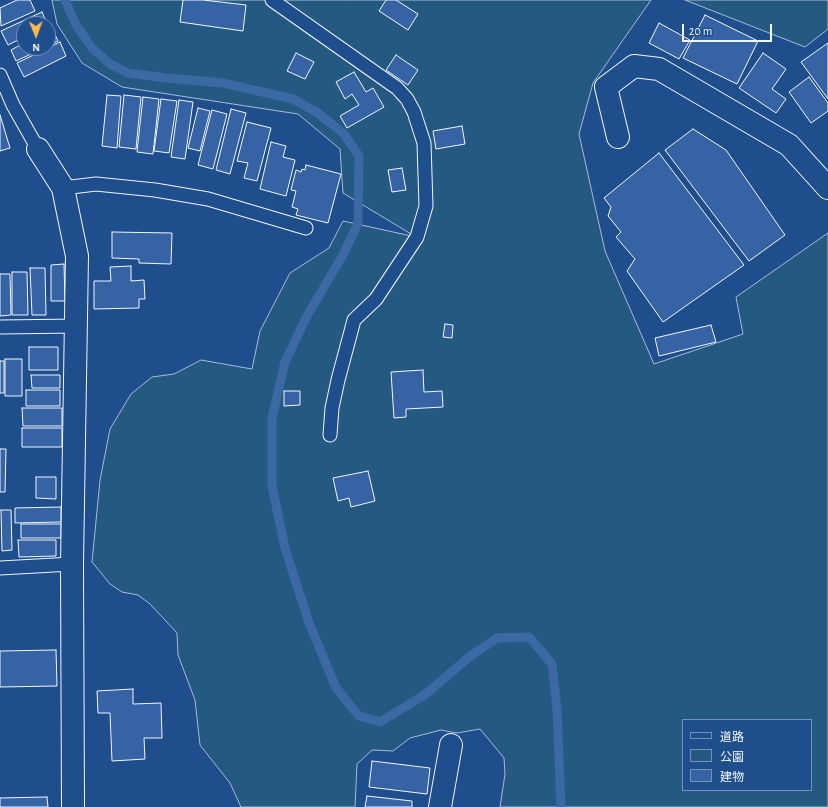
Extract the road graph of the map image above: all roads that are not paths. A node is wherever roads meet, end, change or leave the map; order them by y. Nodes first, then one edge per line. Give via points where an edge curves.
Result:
1 (272, 0) edge
2 (0, 75) edge
3 (618, 138) dead end
4 (38, 149) joint
5 (63, 188) junction
6 (828, 188) edge
7 (306, 228) dead end
8 (77, 326) junction
9 (0, 327) edge
10 (330, 435) dead end
11 (72, 564) junction
12 (0, 568) edge
13 (451, 746) dead end
14 (73, 807) edge
15 (440, 807) edge

1 - 10 lane via 398,88 414,112 424,143 426,206 417,237 376,299 354,320 332,408
2 - 4 lane via 13,105
3 - 6 street via 606,86 634,66 659,69 790,145
4 - 5 street
5 - 7 lane via 96,184 154,190 208,199
5 - 8 street via 77,256
8 - 9 lane
8 - 11 street
11 - 12 lane
11 - 14 street
13 - 15 street

